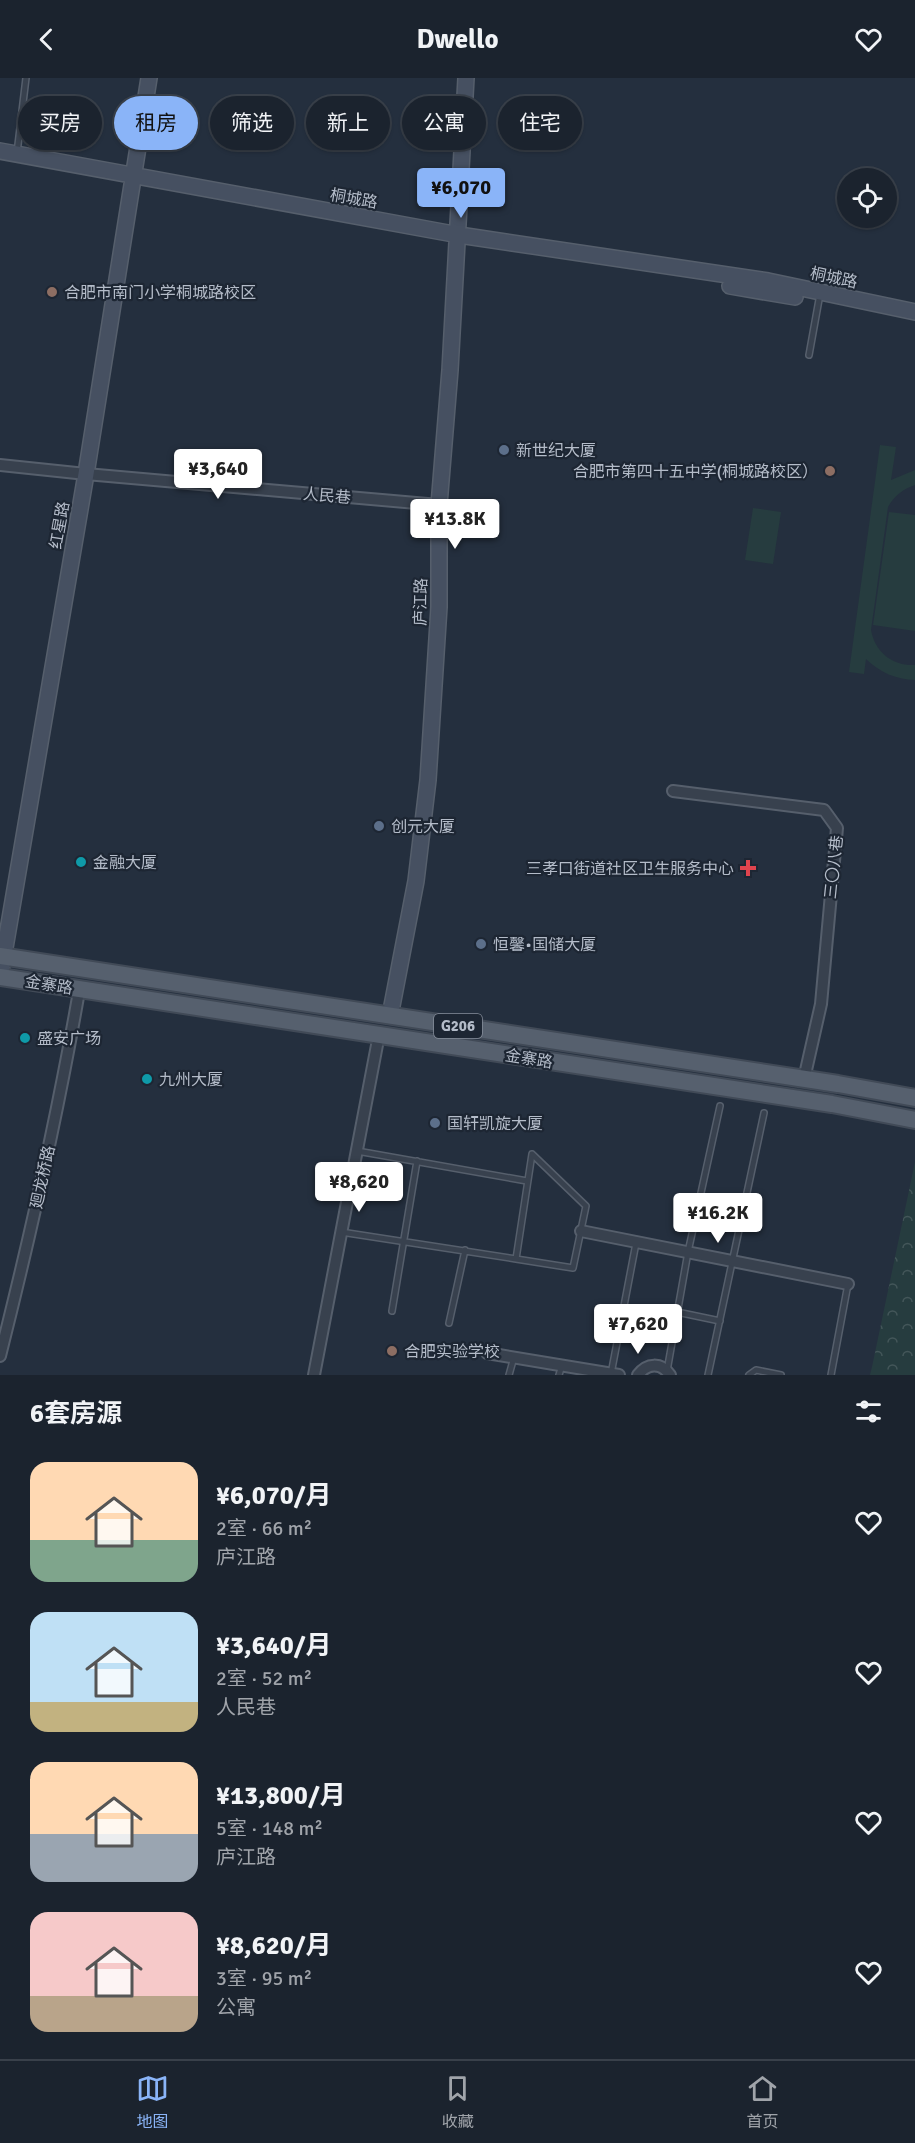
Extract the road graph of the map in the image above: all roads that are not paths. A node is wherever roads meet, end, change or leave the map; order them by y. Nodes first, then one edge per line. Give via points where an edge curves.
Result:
1 (26, 78) edge
2 (149, 78) edge
3 (466, 78) edge
4 (0, 151) edge
5 (16, 155) junction
6 (0, 159) edge
7 (132, 180) junction
8 (458, 239) junction
9 (820, 297) junction
10 (915, 312) edge
11 (915, 321) edge
12 (809, 354) dead end
13 (0, 465) edge
14 (86, 474) junction
15 (439, 505) junction
16 (673, 791) dead end
17 (2, 957) edge
18 (0, 977) edge
19 (78, 997) dead end
20 (390, 1016) junction
21 (377, 1045) dead end
22 (804, 1079) junction
23 (915, 1098) edge
24 (720, 1106) dead end
25 (764, 1113) dead end
26 (915, 1120) edge
27 (356, 1151) junction
28 (417, 1161) junction
29 (527, 1181) junction
30 (582, 1231) junction
31 (341, 1232) junction
32 (404, 1241) junction
33 (636, 1242) junction
34 (465, 1250) junction
35 (688, 1252) junction
36 (516, 1259) junction
37 (732, 1261) junction
38 (848, 1284) joint
39 (392, 1311) dead end
40 (677, 1312) junction
41 (720, 1322) junction
42 (449, 1323) dead end
43 (487, 1353) dead end
44 (0, 1356) edge
45 (514, 1357) junction
46 (560, 1370) edge
47 (668, 1373) edge
48 (615, 1374) edge
49 (314, 1375) edge
50 (509, 1375) edge
51 (638, 1375) edge
52 (708, 1375) edge
53 (749, 1375) edge
54 (781, 1375) edge
55 (831, 1375) edge

1 - 5 lane
2 - 7 street, 红星路
3 - 8 street, 庐江路
4 - 5 street, 桐城路
5 - 7 street, 桐城路
6 - 7 street, 桐城路
7 - 8 street, 桐城路
7 - 14 street, 红星路
8 - 9 street, 桐城路 via 756,290
8 - 15 street, 庐江路
9 - 10 street, 桐城路
9 - 11 street, 桐城路
9 - 12 lane
13 - 14 street, 人民巷
14 - 15 street, 人民巷
14 - 17 street, 红星路
15 - 20 street, 庐江路 via 439,607 428,780 416,881
16 - 22 street, 三〇八巷 via 824,810 837,828 821,1004
17 - 18 street, 红星路
17 - 20 main road, 金寨路 / G206
18 - 26 main road, 金寨路
19 - 44 street, 廻龙桥路 via 61,1094
20 - 22 main road, 金寨路 / G206
21 - 27 street
22 - 23 main road, 金寨路 / G206
24 - 35 lane
25 - 37 lane
27 - 28 lane
27 - 31 street
28 - 29 lane
28 - 32 lane
29 - 30 lane via 532,1154 586,1206
29 - 36 lane
30 - 33 street
30 - 36 lane via 573,1269
31 - 32 lane
31 - 49 street
32 - 34 lane
32 - 39 lane
33 - 35 street
33 - 48 lane
34 - 36 lane
34 - 42 lane
35 - 37 street
35 - 40 lane
37 - 38 street
37 - 41 lane
38 - 55 lane
40 - 41 lane
40 - 47 lane
41 - 52 lane
43 - 45 street
45 - 46 street
45 - 50 lane
46 - 48 street
47 - 51 street via 656,1365 644,1368
53 - 54 lane via 756,1370

